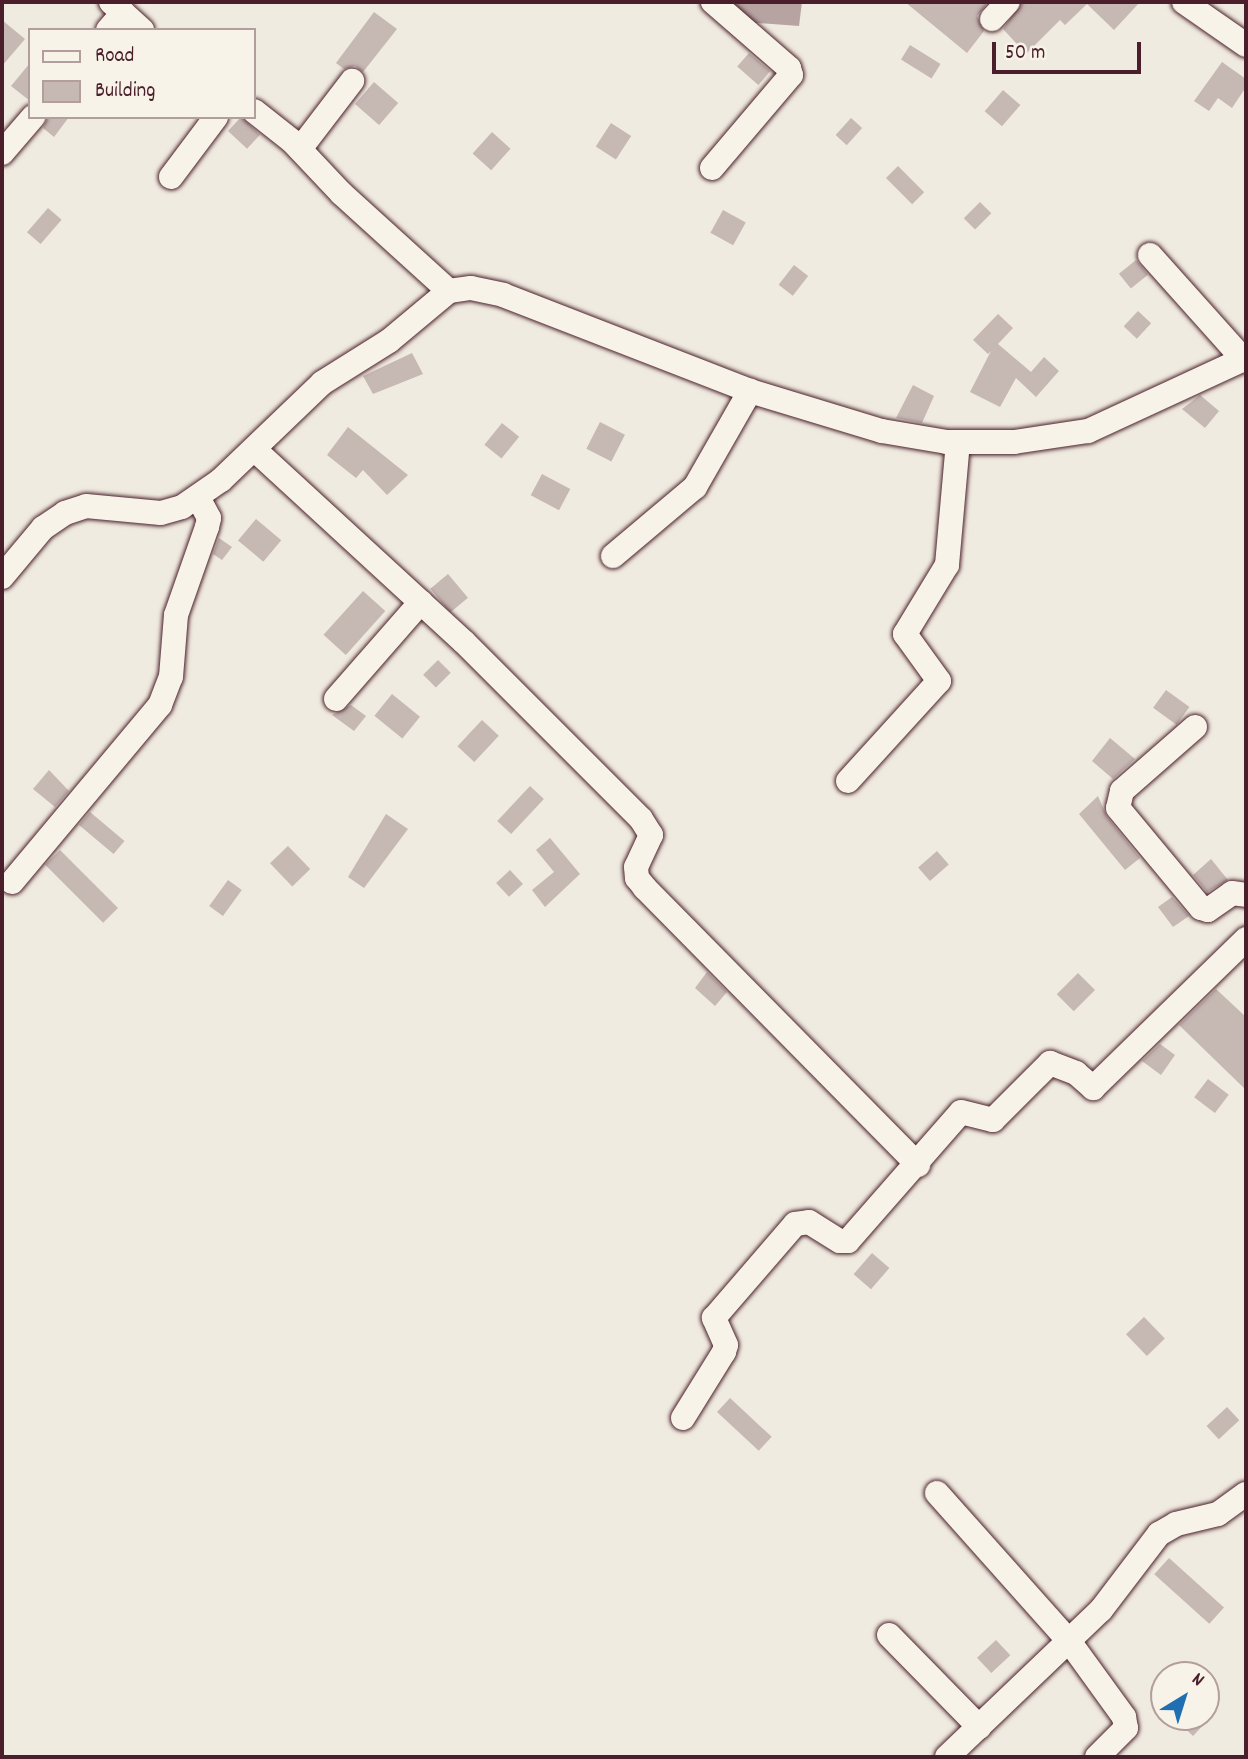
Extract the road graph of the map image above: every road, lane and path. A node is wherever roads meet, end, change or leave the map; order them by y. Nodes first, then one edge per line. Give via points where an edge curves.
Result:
1 (713, 2) edge
2 (1184, 2) edge
3 (116, 11) edge
4 (139, 28) edge
5 (1246, 45) edge
6 (352, 81) dead end
7 (256, 113) edge
8 (31, 119) edge
9 (214, 119) edge
10 (300, 149) junction
11 (2, 153) edge
12 (712, 168) dead end
13 (171, 177) dead end
14 (1150, 255) dead end
15 (449, 291) junction
16 (1245, 359) edge
17 (750, 391) junction
18 (958, 442) junction
19 (254, 449) junction
20 (198, 497) junction
21 (613, 556) dead end
22 (2, 578) edge
23 (421, 602) junction
24 (335, 699) dead end
25 (1195, 727) dead end
26 (848, 781) dead end
27 (12, 882) dead end
28 (1246, 895) edge
29 (1246, 939) edge
30 (918, 1166) junction
31 (683, 1418) dead end
32 (937, 1493) dead end
33 (1246, 1494) edge
34 (888, 1635) dead end
35 (1069, 1641) junction
36 (979, 1727) junction
37 (947, 1757) edge
38 (1098, 1757) edge

1 - 12 street via 789,68 791,75
2 - 5 street
3 - 4 street
6 - 10 street
7 - 10 street
8 - 11 street
9 - 13 street
10 - 15 street via 342,194
14 - 16 street
15 - 17 street via 471,288 503,295
15 - 19 street via 389,341 322,383
16 - 18 street via 1088,431 1014,442
17 - 18 street via 882,431
17 - 21 street via 695,487
18 - 26 street via 947,565 905,634 939,681
19 - 20 street
19 - 23 street
20 - 22 street via 161,513 112,506 86,506 65,513 43,528
20 - 27 street via 209,518 176,615 172,677 160,705
23 - 24 street
23 - 30 street via 641,819 651,835 636,867 637,878
25 - 28 street via 1122,791 1118,808 1201,908 1208,909 1232,893
29 - 30 street via 1093,1088 1076,1073 1050,1063 993,1120 968,1110 961,1112
30 - 31 street via 848,1241 840,1241 809,1222 795,1224 713,1318 726,1345 724,1352
32 - 35 street
33 - 35 street via 1218,1514 1176,1524 1159,1534 1101,1610
34 - 36 street
35 - 36 street
35 - 38 street via 1124,1717 1126,1728
36 - 37 street

